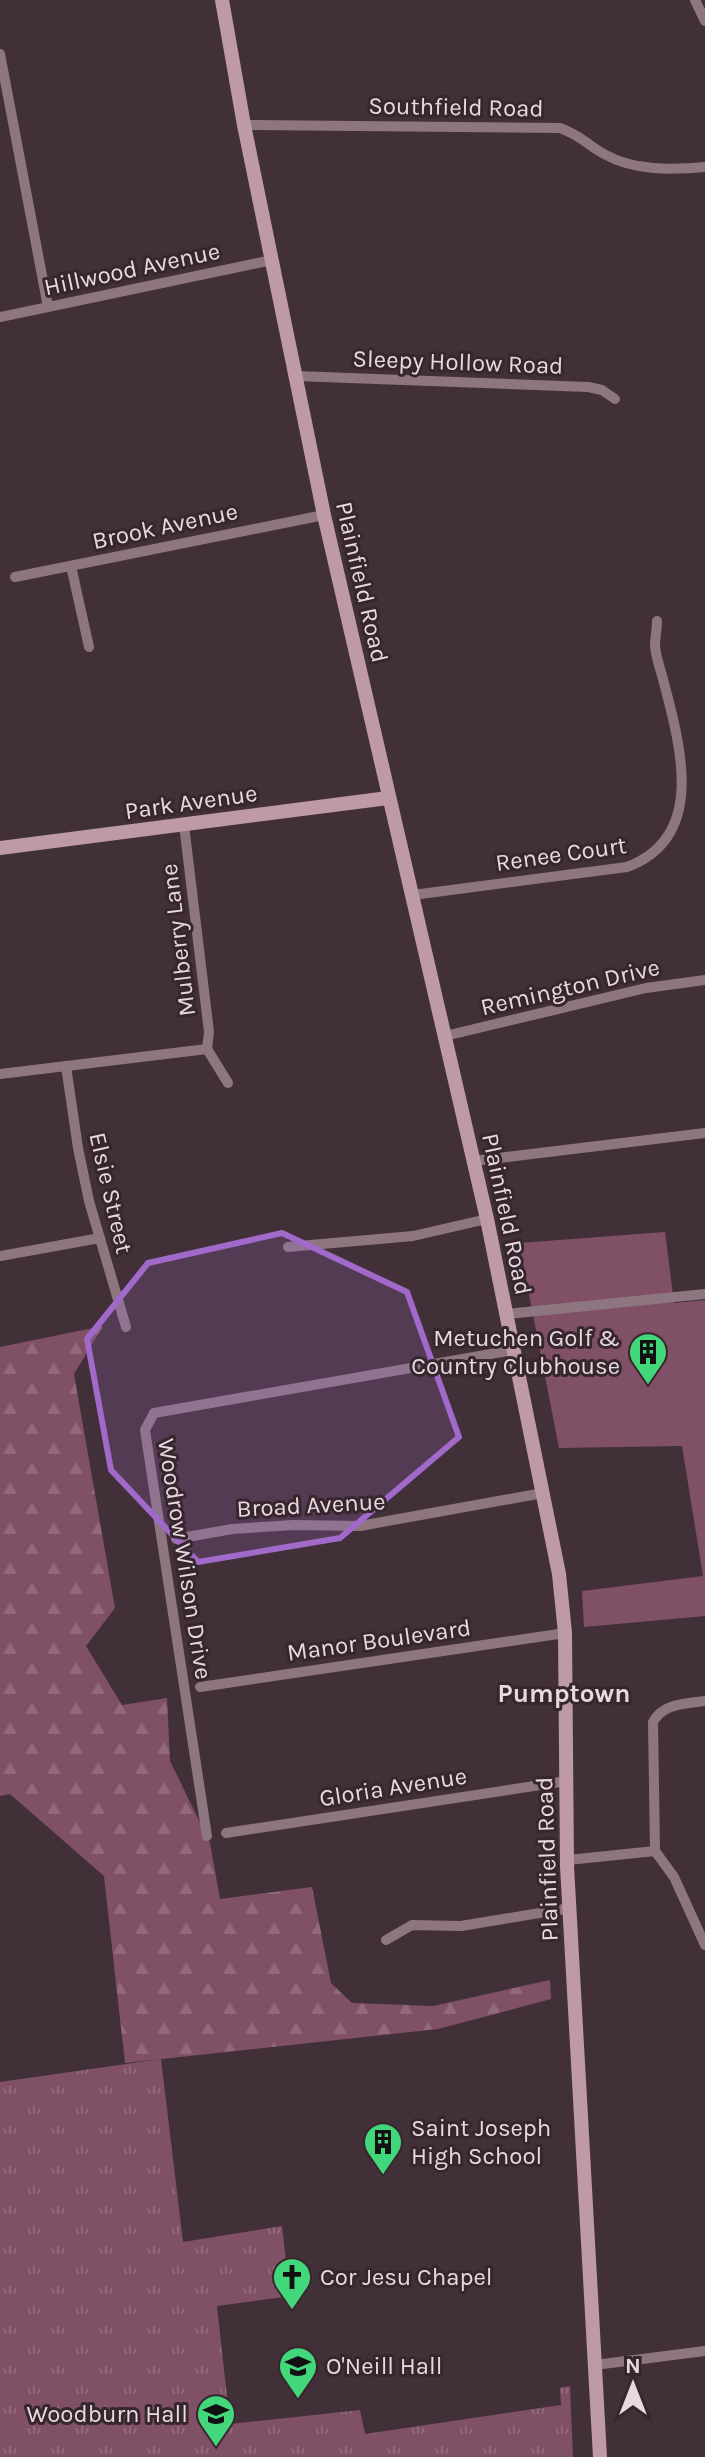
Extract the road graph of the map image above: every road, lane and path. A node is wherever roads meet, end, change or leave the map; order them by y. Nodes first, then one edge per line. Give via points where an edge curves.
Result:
1 (222, 0) edge
2 (695, 0) edge
3 (705, 21) edge
4 (0, 54) edge
5 (244, 125) junction
6 (705, 167) edge
7 (272, 260) junction
8 (48, 307) junction
9 (0, 317) edge
10 (296, 376) junction
11 (615, 399) dead end
12 (324, 515) junction
13 (71, 566) junction
14 (15, 577) dead end
15 (657, 621) dead end
16 (89, 647) dead end
17 (388, 798) junction
18 (184, 825) junction
19 (0, 848) edge
20 (413, 895) junction
21 (705, 980) edge
22 (445, 1036) junction
23 (207, 1049) junction
24 (66, 1066) junction
25 (0, 1074) edge
26 (228, 1083) dead end
27 (705, 1133) edge
28 (474, 1161) junction
29 (487, 1219) junction
30 (100, 1238) junction
31 (288, 1247) dead end
32 (0, 1256) edge
33 (705, 1294) edge
34 (507, 1314) junction
35 (126, 1327) dead end
36 (514, 1350) junction
37 (543, 1493) junction
38 (176, 1539) dead end
39 (565, 1633) junction
40 (200, 1687) dead end
41 (705, 1701) edge
42 (567, 1781) junction
43 (226, 1833) dead end
44 (207, 1836) dead end
45 (655, 1851) junction
46 (568, 1860) junction
47 (570, 1908) junction
48 (386, 1940) dead end
49 (705, 1945) edge
50 (705, 2351) edge
51 (595, 2365) junction
52 (600, 2457) edge

1 - 5 street, Plainfield Road
2 - 3 street
4 - 8 street
5 - 6 street, Southfield Road via 560,128 580,135 604,155 640,167
5 - 7 street, Plainfield Road
7 - 8 street, Hillwood Avenue
7 - 10 street, Plainfield Road
8 - 9 street, Hillwood Avenue
10 - 11 street, Sleepy Hollow Road via 588,387
10 - 12 street, Plainfield Road
12 - 13 street, Brook Avenue
12 - 17 street, Plainfield Road
13 - 14 street, Brook Avenue
13 - 16 street
15 - 20 street, Renee Court via 655,648 690,788 679,832 668,847 627,867
17 - 18 street, Park Avenue
17 - 20 street, Plainfield Road
18 - 19 street, Park Avenue
18 - 23 street, Mulberry Lane
20 - 22 street, Plainfield Road
21 - 22 street, Remington Drive via 646,988
22 - 28 street, Plainfield Road
23 - 24 street, Mulberry Lane
23 - 26 street, Mulberry Lane
24 - 25 street, Mulberry Lane
24 - 30 street, Elsie Street via 78,1148
27 - 28 street
28 - 29 street, Plainfield Road
29 - 31 street via 414,1236
29 - 34 street, Plainfield Road
30 - 32 street
30 - 35 street, Elsie Street
33 - 34 street
34 - 36 street, Plainfield Road
36 - 37 street, Plainfield Road
36 - 44 street, Woodrow Wilson Drive via 154,1413 145,1430
37 - 38 street, Broad Avenue via 360,1526 232,1529
37 - 39 street, Plainfield Road
39 - 40 street, Manor Boulevard
39 - 42 street, Plainfield Road
41 - 45 street via 667,1708 653,1722
42 - 43 street, Gloria Avenue
42 - 46 street, Plainfield Road
45 - 46 street
45 - 49 street via 674,1877
46 - 47 street, Plainfield Road
47 - 48 street via 461,1926 412,1925
47 - 51 street, Plainfield Road
50 - 51 street
51 - 52 street, Plainfield Road

